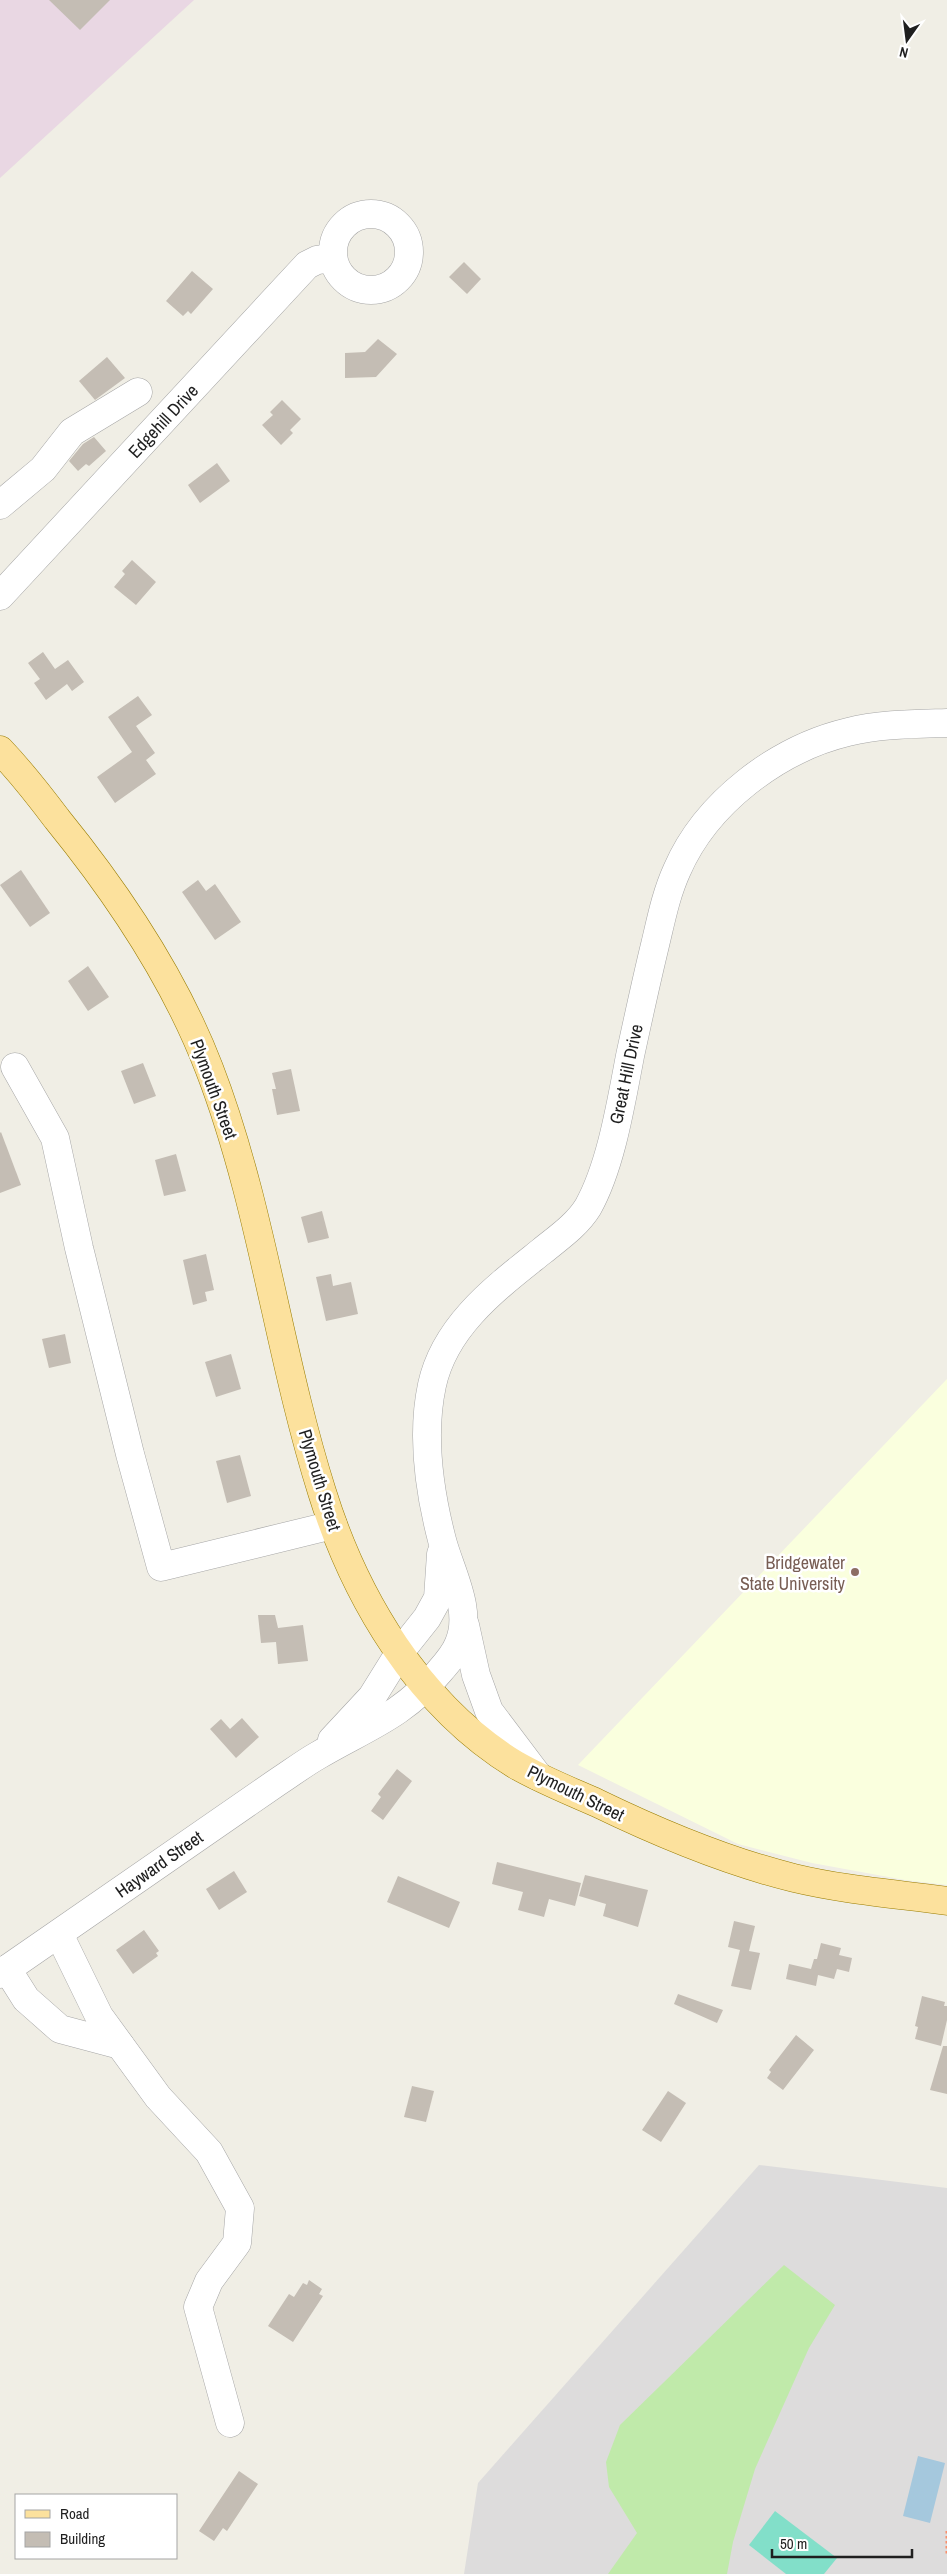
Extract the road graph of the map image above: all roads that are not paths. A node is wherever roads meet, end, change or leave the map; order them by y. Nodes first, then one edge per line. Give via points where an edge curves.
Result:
1 (333, 258) dead end
2 (138, 392) dead end
3 (0, 505) edge
4 (0, 596) edge
5 (947, 723) edge
6 (0, 750) edge
7 (16, 1067) dead end
8 (333, 1525) junction
9 (442, 1540) junction
10 (459, 1592) junction
11 (400, 1652) junction
12 (427, 1687) junction
13 (318, 1756) junction
14 (538, 1776) junction
15 (947, 1901) edge
16 (59, 1934) junction
17 (4, 1971) edge
18 (120, 2045) junction
19 (230, 2423) dead end

1 - 4 street, Edgehill Drive via 307,265
2 - 3 street via 72,432 43,469
5 - 9 street, Great Hill Drive via 862,729 805,746 762,771 729,798 688,849 668,892 617,1118 589,1203 570,1229 471,1313 456,1331 439,1362 429,1402 426,1439
6 - 8 main road, Plymouth Street via 71,836 128,915 172,988 201,1049 236,1150 310,1452
7 - 8 street via 55,1138 81,1258 161,1567
8 - 11 main road, Plymouth Street via 366,1598
9 - 10 street, Great Hill Drive
9 - 11 street, Great Hill Drive via 438,1598 427,1618
10 - 12 street, Great Hill Drive via 463,1619 460,1641 451,1658
10 - 14 street, Great Hill Drive via 470,1653 482,1694 500,1728
11 - 12 main road, Plymouth Street
11 - 13 street, Hayward Street via 364,1706
12 - 13 street, Hayward Street via 376,1725
12 - 14 main road, Plymouth Street via 489,1746
13 - 16 street, Hayward Street
14 - 15 main road, Plymouth Street via 658,1832 732,1860 818,1883
16 - 17 street, Hayward Street
16 - 18 street via 98,2016
17 - 18 street via 26,1999 60,2029
18 - 19 street via 158,2097 209,2152 240,2208 237,2243 209,2281 198,2307

